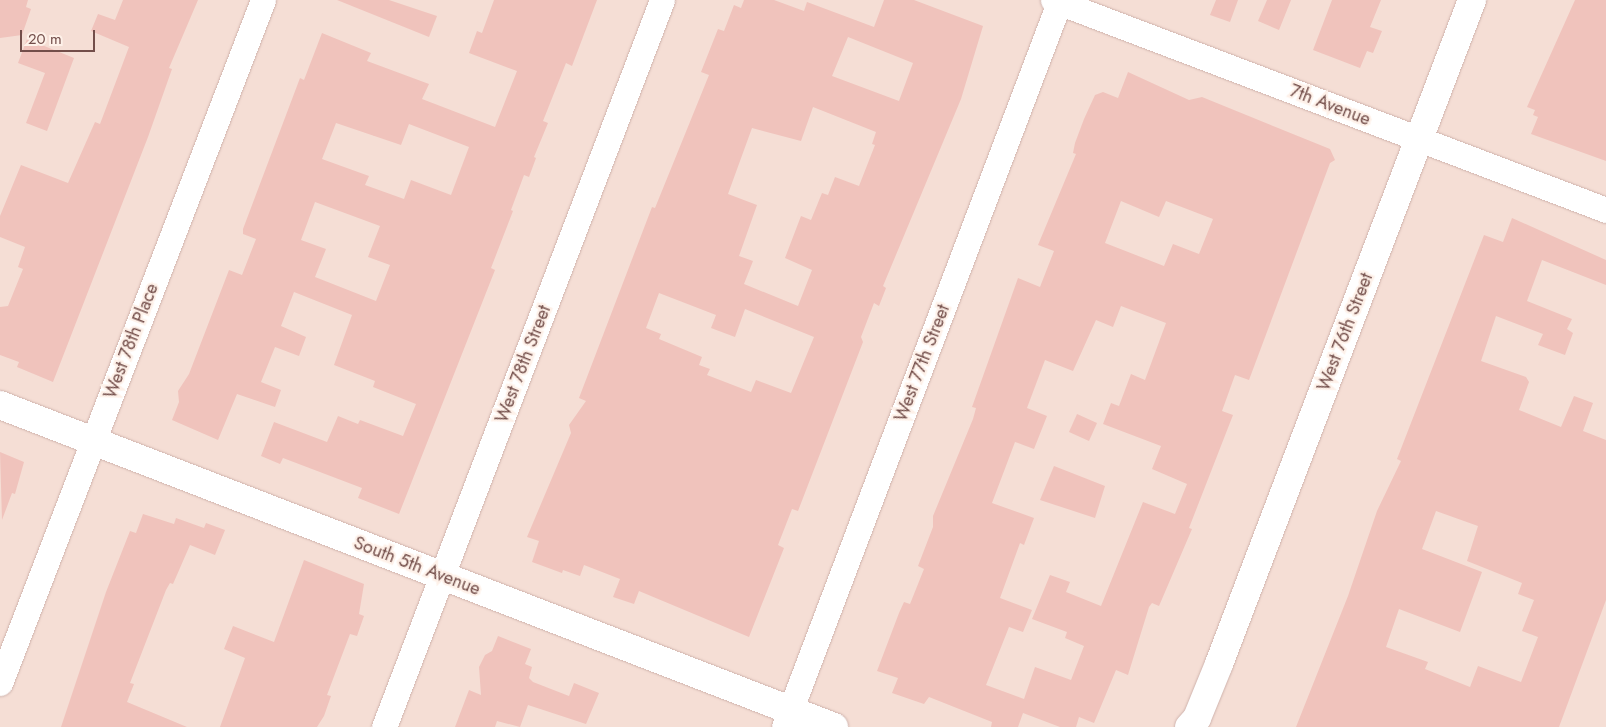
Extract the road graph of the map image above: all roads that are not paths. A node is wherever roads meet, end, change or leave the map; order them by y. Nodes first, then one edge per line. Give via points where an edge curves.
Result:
1 (263, 0) edge
2 (662, 0) edge
3 (1472, 0) edge
4 (1057, 1) edge
5 (1419, 138) junction
6 (1606, 210) edge
7 (0, 405) edge
8 (92, 442) junction
9 (442, 576) junction
10 (1219, 664) junction
11 (0, 683) edge
12 (788, 718) edge
13 (384, 727) edge
14 (834, 727) edge
15 (1189, 727) edge
16 (1213, 727) edge

1 - 8 street, West 78th Place
2 - 9 street, West 78th Street
3 - 5 street, West 76th Street
4 - 5 street, 7th Avenue
4 - 12 street, West 77th Street
5 - 6 street, 7th Avenue
5 - 10 street, West 76th Street
7 - 8 street, South 5th Avenue
8 - 9 street, South 5th Avenue
8 - 11 street, West 78th Place
9 - 12 street, South 5th Avenue
9 - 13 street, West 78th Street
10 - 15 street, West 76th Street via 1197,718
10 - 16 street, West 76th Street
12 - 14 street, South 5th Avenue

